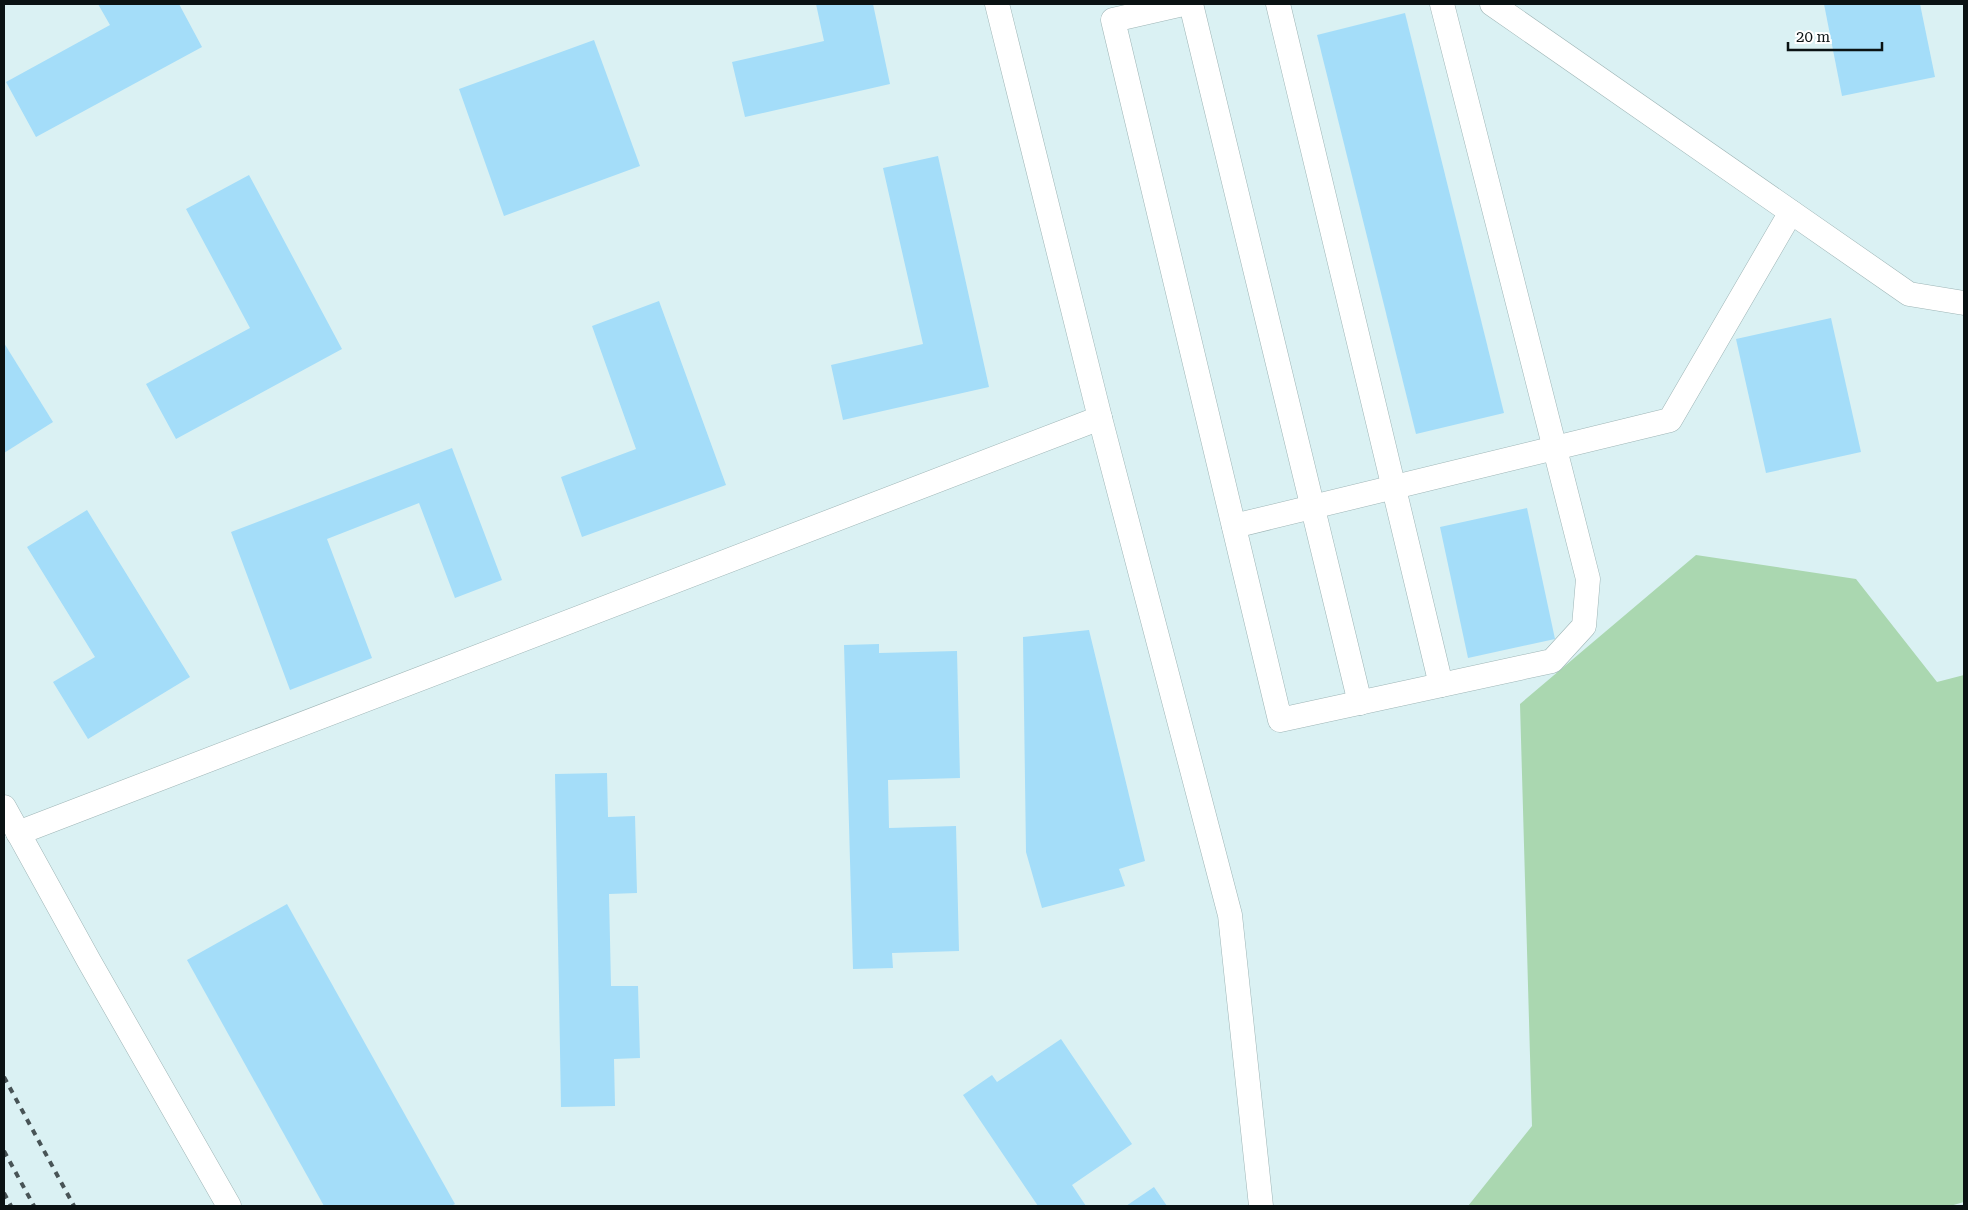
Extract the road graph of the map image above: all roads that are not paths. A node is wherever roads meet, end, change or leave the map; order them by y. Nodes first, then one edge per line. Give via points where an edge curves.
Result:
1 (997, 4) edge
2 (1183, 4) edge
3 (1191, 4) edge
4 (1278, 4) edge
5 (1442, 4) edge
6 (1492, 4) edge
7 (1791, 212) junction
8 (1964, 303) edge
9 (1100, 418) junction
10 (1555, 448) junction
11 (1394, 487) junction
12 (1313, 507) junction
13 (1234, 526) junction
14 (1441, 685) junction
15 (1360, 702) junction
16 (4, 807) edge
17 (18, 833) junction
18 (229, 1206) edge
19 (1261, 1206) edge

1 - 9 street
2 - 13 street via 1113,20
3 - 12 street
4 - 11 street
5 - 10 street
6 - 7 street
7 - 8 street via 1909,294
7 - 10 street via 1670,420
9 - 17 street
9 - 19 street via 1230,915
10 - 11 street
10 - 14 street via 1588,579 1584,626 1552,661
11 - 12 street
11 - 14 street
12 - 13 street
12 - 15 street
13 - 15 street via 1280,720
14 - 15 street
16 - 17 street
17 - 18 street

